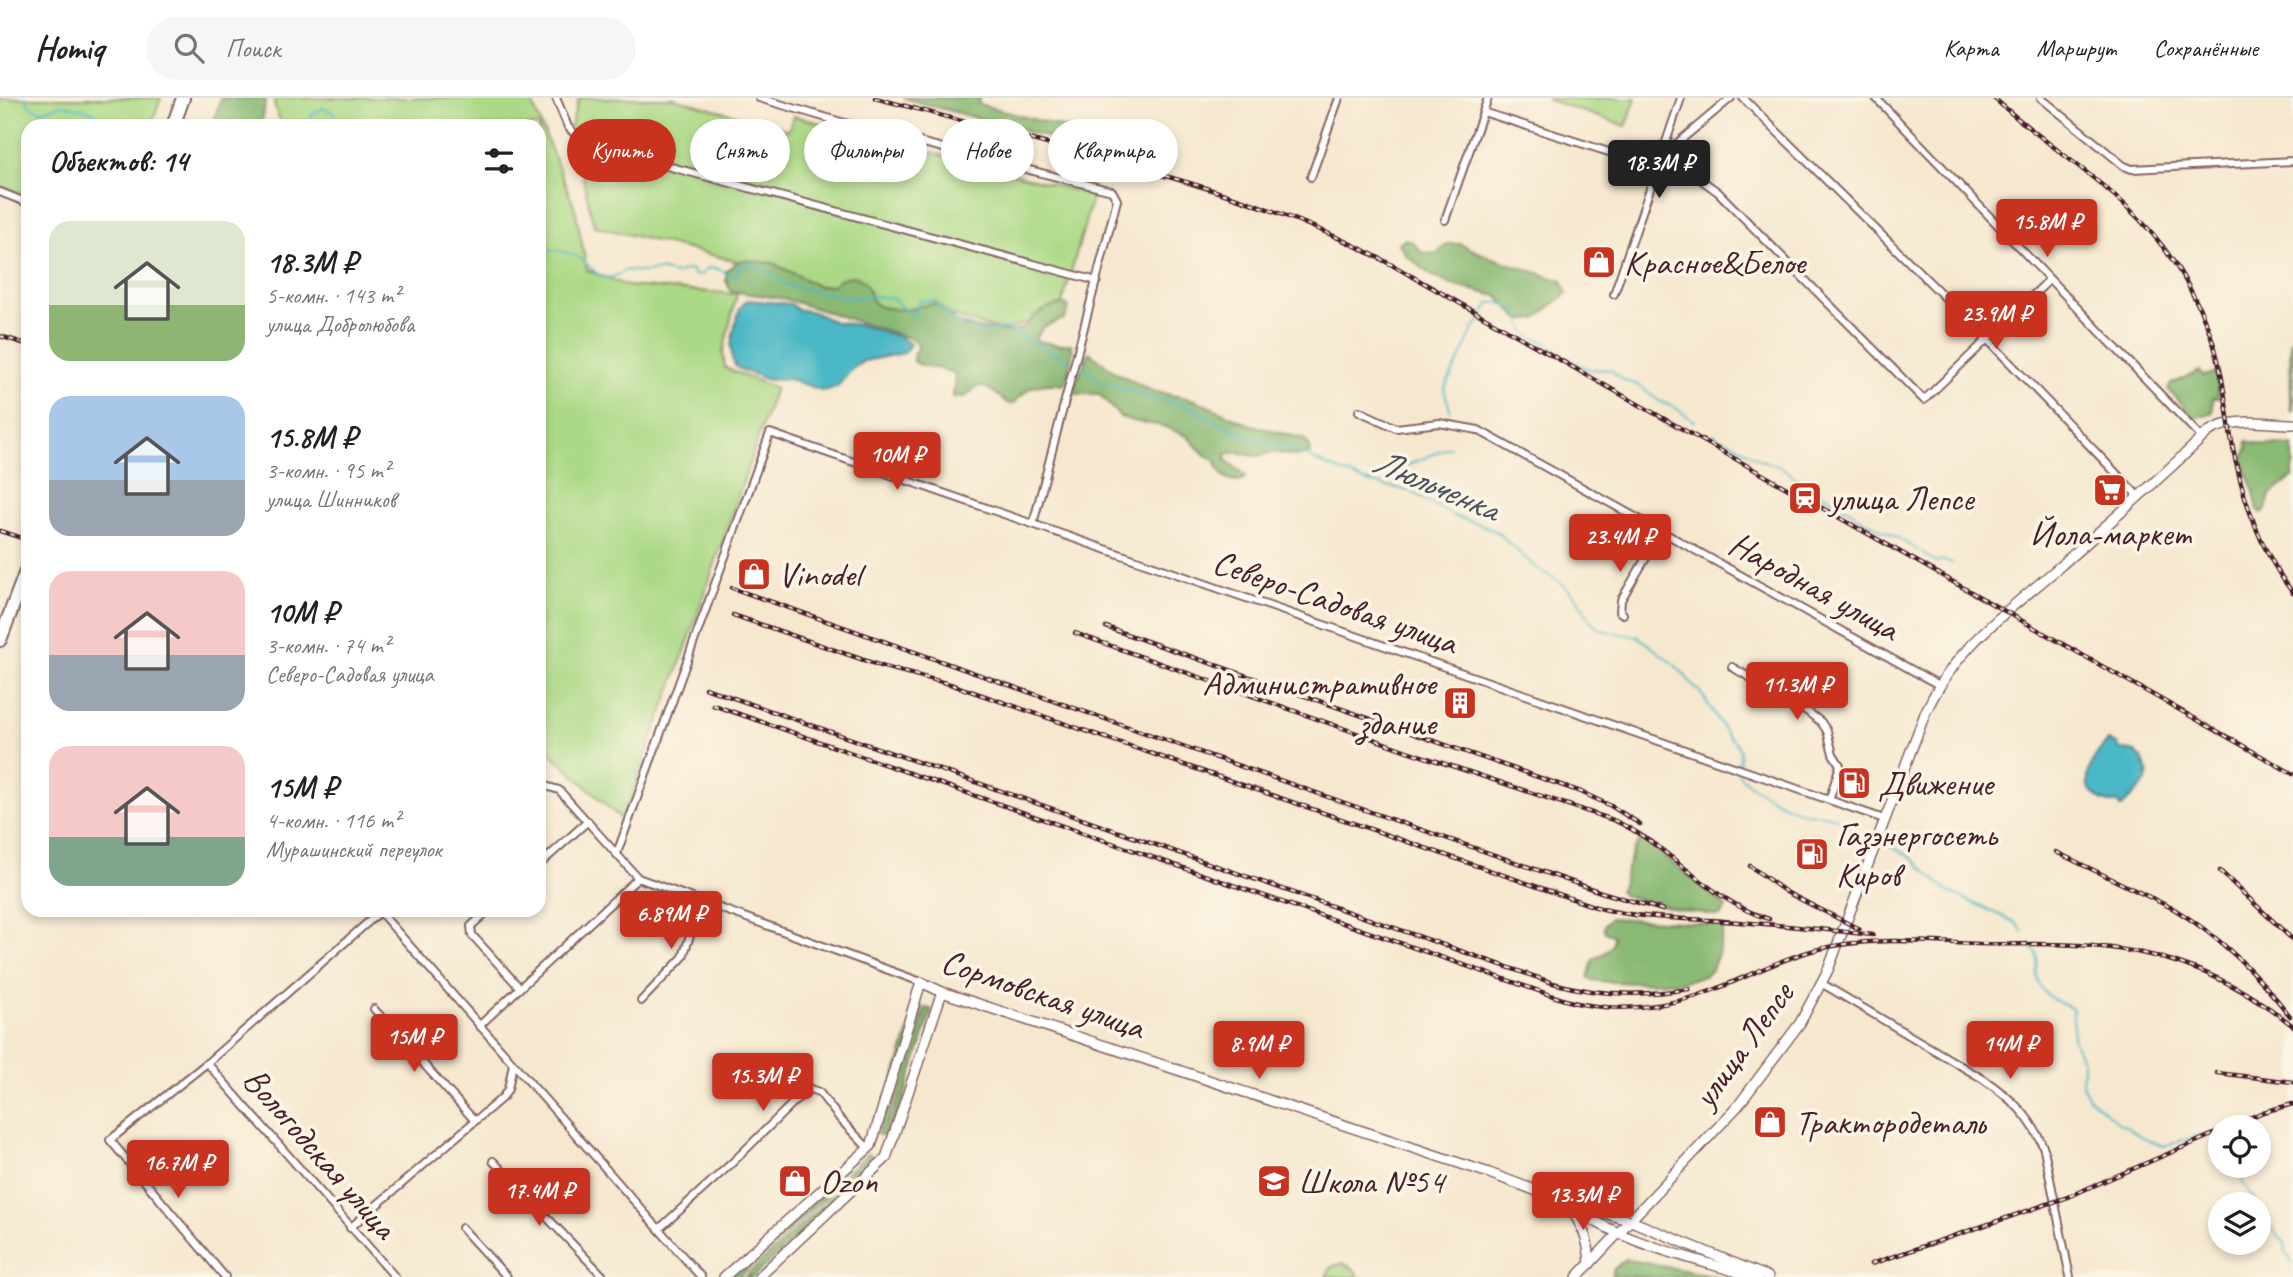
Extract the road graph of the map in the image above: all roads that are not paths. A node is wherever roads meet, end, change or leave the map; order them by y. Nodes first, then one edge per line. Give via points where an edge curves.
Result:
1 (183, 98) edge
2 (556, 98) edge
3 (759, 98) edge
4 (1339, 98) edge
5 (1488, 98) edge
6 (1681, 98) edge
7 (1731, 98) edge
8 (1743, 98) edge
9 (1876, 98) edge
10 (2041, 98) edge
11 (1483, 112) junction
12 (176, 119) edge
13 (2293, 161) edge
14 (1656, 167) junction
15 (1311, 177) dead end
16 (0, 192) edge
17 (21, 200) edge
18 (1445, 220) dead end
19 (2049, 280) junction
20 (1097, 281) junction
21 (1614, 294) dead end
22 (1988, 340) junction
23 (1359, 411) dead end
24 (2293, 424) edge
25 (2202, 438) junction
26 (2139, 497) junction
27 (1033, 524) junction
28 (1662, 531) junction
29 (21, 584) edge
30 (1622, 614) dead end
31 (0, 640) edge
32 (1731, 667) dead end
33 (1939, 685) junction
34 (546, 786) edge
35 (1829, 799) junction
36 (588, 821) junction
37 (1883, 823) junction
38 (617, 853) junction
39 (546, 860) edge
40 (638, 878) junction
41 (701, 901) junction
42 (374, 917) edge
43 (386, 917) edge
44 (481, 917) edge
45 (921, 982) junction
46 (1822, 984) junction
47 (520, 988) junction
48 (942, 992) junction
49 (641, 1001) dead end
50 (374, 1009) dead end
51 (479, 1026) junction
52 (206, 1063) junction
53 (513, 1064) junction
54 (475, 1121) junction
55 (868, 1148) junction
56 (493, 1161) dead end
57 (1564, 1201) junction
58 (1631, 1221) junction
59 (351, 1228) junction
60 (462, 1228) dead end
61 (659, 1229) junction
62 (1620, 1233) junction
63 (1590, 1264) junction
64 (225, 1277) edge
65 (395, 1277) edge
66 (507, 1277) edge
67 (604, 1277) edge
68 (701, 1277) edge
69 (724, 1277) edge
70 (759, 1277) edge
71 (1577, 1277) edge
72 (1759, 1277) edge
73 (1768, 1277) edge
74 (2070, 1277) edge

1 - 12 highway
2 - 20 street via 568,127 585,144
3 - 20 street via 1112,191 1117,200
4 - 15 street
5 - 11 street
6 - 14 street
7 - 14 street via 1669,150
8 - 22 street
9 - 19 street
10 - 13 street via 2132,169
11 - 14 street
11 - 18 street
14 - 21 street
14 - 22 street via 1696,176 1718,192 1924,400
16 - 17 street
19 - 22 street
19 - 25 street
20 - 27 street
22 - 26 street
23 - 28 street, Народная улица via 1396,428 1439,423 1478,430
24 - 25 street, улица Лепсе via 2222,425
25 - 26 street, улица Лепсе
26 - 33 street, улица Лепсе via 1987,626
27 - 35 street, Северо-Садовая улица
27 - 38 street, Северо-Садовая улица via 769,433
28 - 30 street via 1620,600
28 - 33 street, Народная улица
29 - 31 highway
32 - 35 street via 1825,727 1840,765
33 - 37 street, улица Лепсе
34 - 36 street, Сормовская улица via 559,790
35 - 37 street, Северо-Садовая улица
36 - 38 street, Сормовская улица
36 - 39 street
37 - 46 street, улица Лепсе
38 - 40 street, Сормовская улица
40 - 41 street, Сормовская улица
40 - 47 street
41 - 45 street, Сормовская улица
41 - 49 street via 683,957
42 - 52 street
43 - 51 street
44 - 47 street via 471,926 472,935
45 - 48 street, Сормовская улица
45 - 55 street
46 - 58 street, улица Лепсе via 1800,1023 1738,1106
46 - 74 street via 1983,1079 2022,1110 2045,1149
47 - 51 street
48 - 57 street, Сормовская улица
48 - 70 street via 886,1158
50 - 54 street
51 - 53 street
52 - 59 street, Вологодская улица
52 - 64 street via 110,1140
53 - 54 street via 503,1097
53 - 61 street
54 - 59 street
55 - 61 street via 818,1092 810,1089
55 - 69 street
56 - 67 street
57 - 58 street, Сормовская улица
57 - 62 street, Сормовская улица via 1584,1217
57 - 63 street via 1585,1233
58 - 62 street, улица Лепсе
58 - 73 street, Сормовская улица
59 - 65 street, Вологодская улица
60 - 66 street
61 - 68 street
62 - 63 street, улица Лепсе
62 - 72 street, Сормовская улица
63 - 71 street, улица Лепсе

